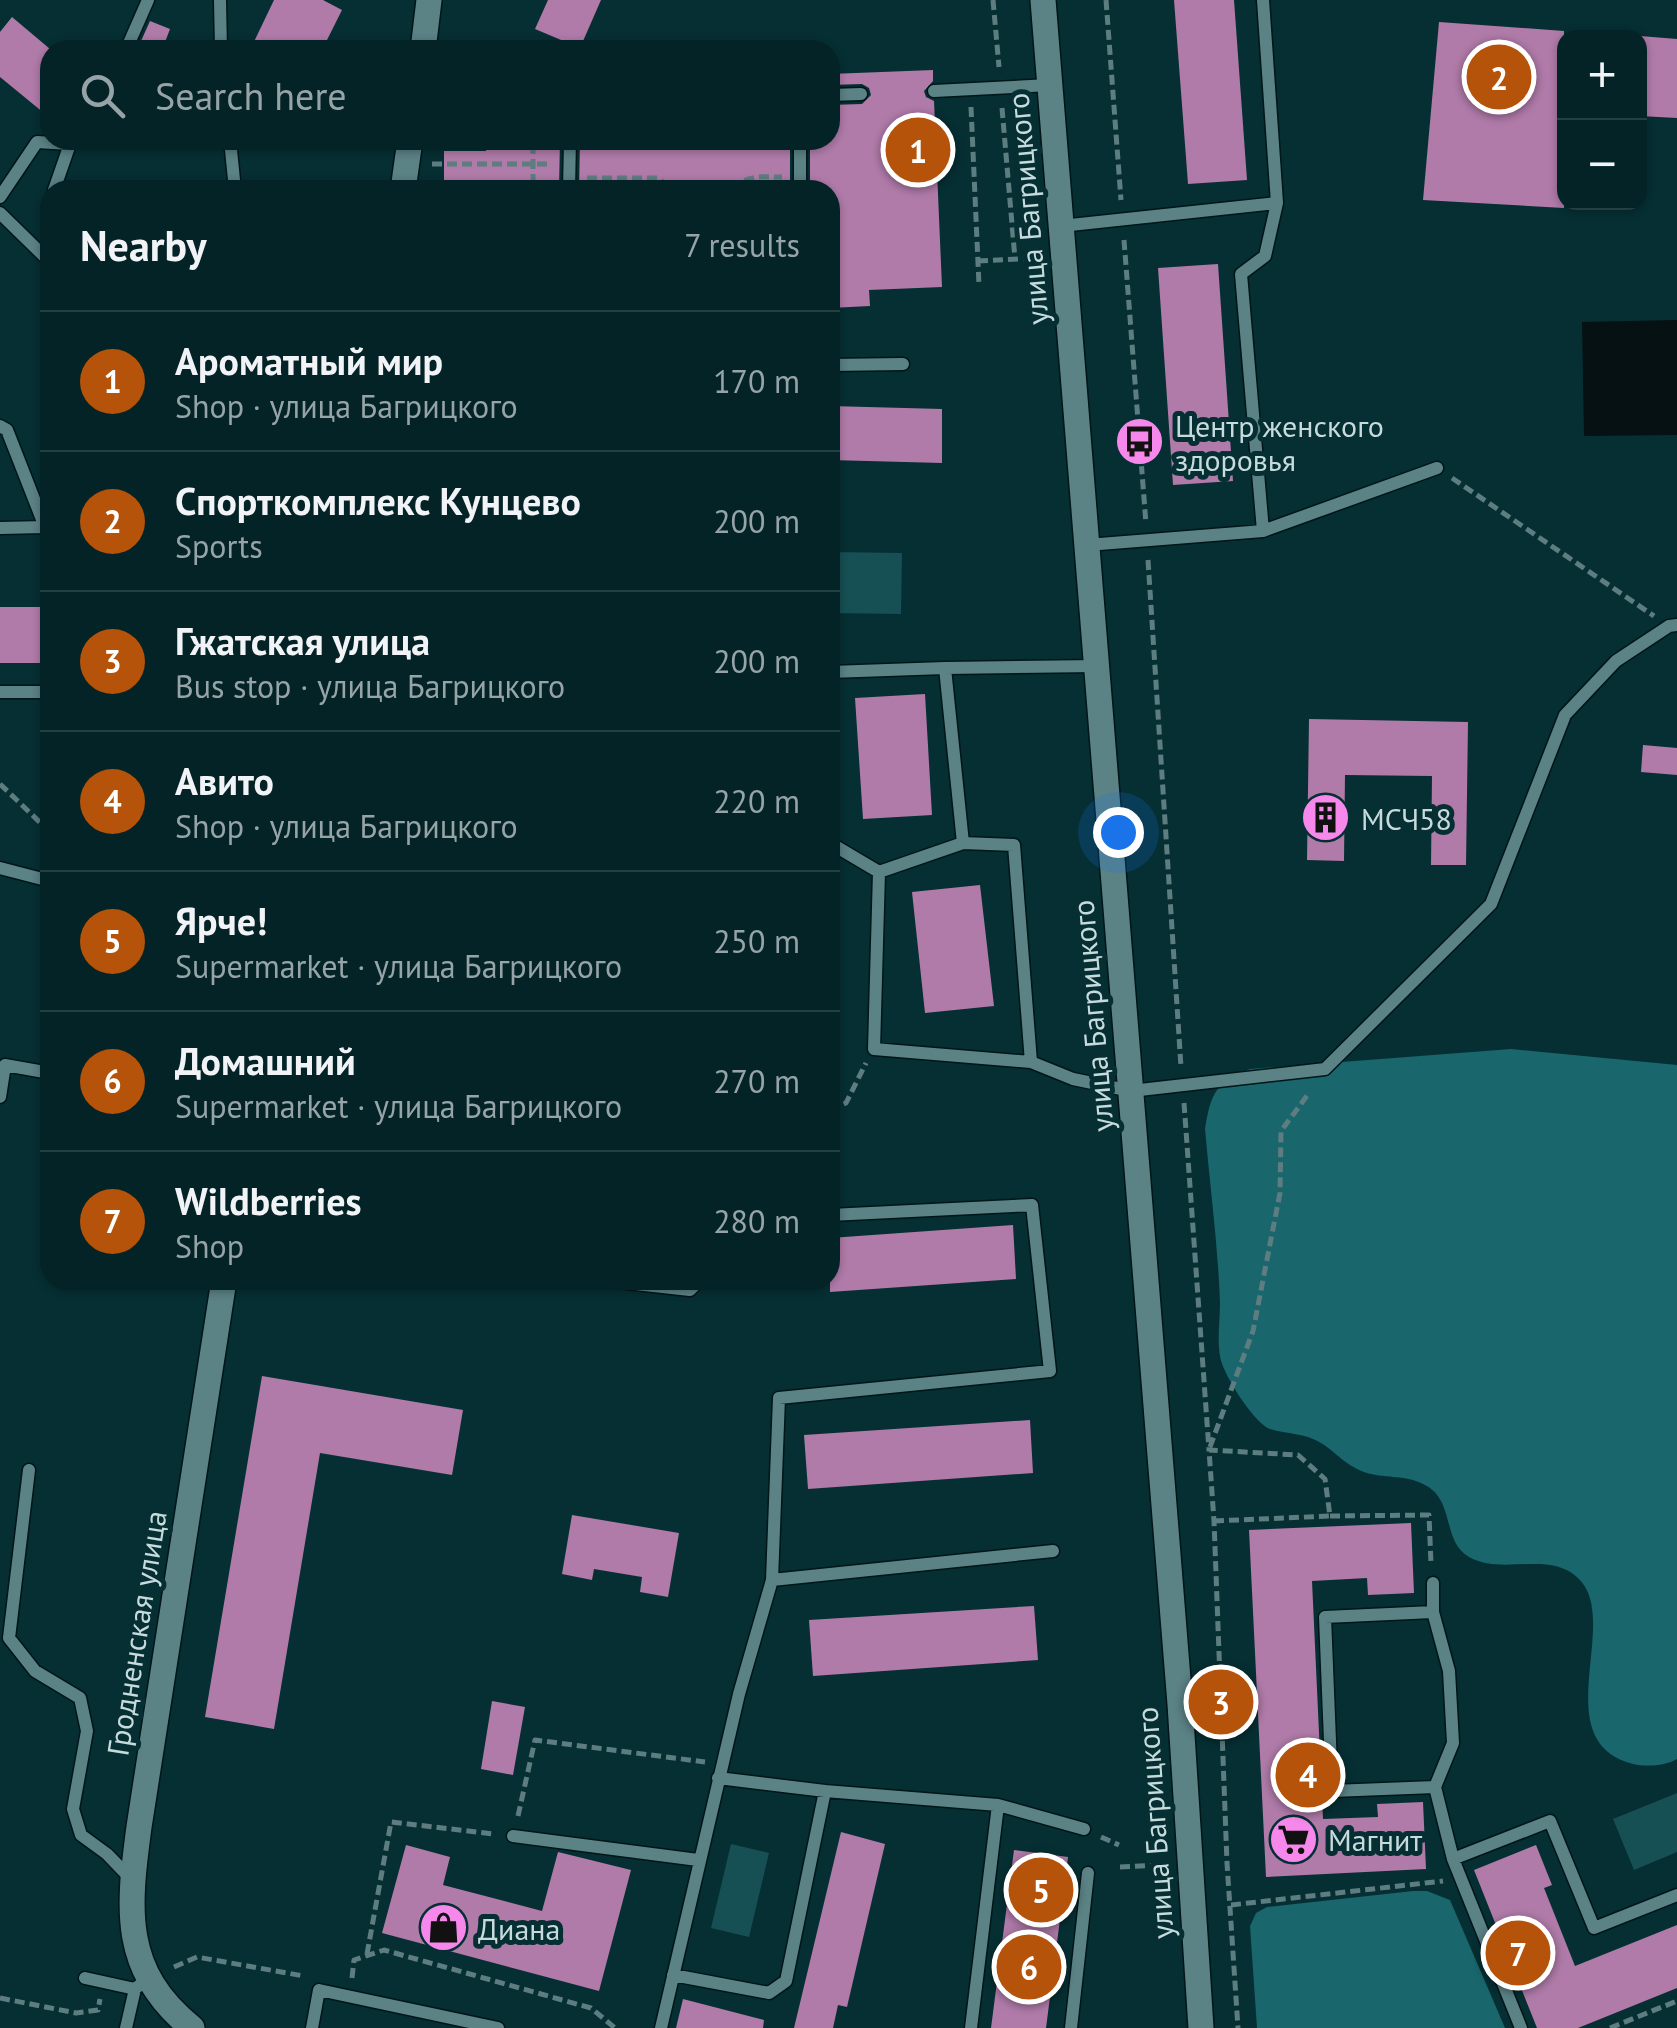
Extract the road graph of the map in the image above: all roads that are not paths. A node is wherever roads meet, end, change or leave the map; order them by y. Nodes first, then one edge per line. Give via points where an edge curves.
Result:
1 (148, 0) edge
2 (220, 0) edge
3 (430, 0) edge
4 (1043, 0) edge
5 (1263, 0) edge
6 (130, 40) edge
7 (221, 40) edge
8 (424, 40) edge
9 (1050, 86) junction
10 (934, 91) dead end
11 (861, 94) dead end
12 (840, 95) edge
13 (40, 142) edge
14 (72, 150) edge
15 (231, 150) edge
16 (409, 150) edge
17 (570, 150) edge
18 (800, 150) edge
19 (569, 177) edge
20 (58, 180) edge
21 (235, 180) edge
22 (404, 180) edge
23 (800, 180) edge
24 (0, 197) edge
25 (1277, 203) junction
26 (0, 213) edge
27 (1061, 226) junction
28 (40, 252) edge
29 (903, 364) dead end
30 (840, 365) edge
31 (0, 426) edge
32 (1437, 468) road end
33 (40, 509) edge
34 (0, 528) edge
35 (40, 528) edge
36 (1263, 531) junction
37 (1087, 545) junction
38 (1673, 625) edge
39 (1096, 666) junction
40 (945, 668) junction
41 (840, 672) edge
42 (0, 692) edge
43 (40, 692) edge
44 (963, 844) junction
45 (840, 849) edge
46 (0, 868) edge
47 (878, 872) junction
48 (40, 878) edge
49 (1031, 1062) junction
50 (3, 1065) edge
51 (40, 1071) edge
52 (1131, 1091) junction
53 (0, 1097) edge
54 (840, 1215) edge
55 (222, 1290) edge
56 (29, 1470) dead end
57 (1053, 1551) dead end
58 (772, 1580) junction
59 (1432, 1583) road end
60 (1433, 1612) junction
61 (721, 1771) junction
62 (1436, 1786) junction
63 (825, 1791) junction
64 (998, 1805) junction
65 (1084, 1830) dead end
66 (513, 1836) road end
67 (698, 1860) junction
68 (1454, 1860) junction
69 (1088, 1873) dead end
70 (132, 1880) junction
71 (1677, 1895) edge
72 (673, 1975) junction
73 (86, 1978) dead end
74 (146, 1986) junction
75 (126, 2028) edge
76 (192, 2028) edge
77 (312, 2028) edge
78 (498, 2028) edge
79 (661, 2028) edge
80 (971, 2028) edge
81 (1070, 2028) edge
82 (1200, 2028) edge
83 (1522, 2028) edge

1 - 6 lane
2 - 7 lane
3 - 8 street
4 - 9 street, улица Багрицкого
5 - 25 lane
9 - 10 lane
9 - 27 street, улица Багрицкого
11 - 12 lane
13 - 24 lane
14 - 20 lane
15 - 21 lane
16 - 22 street
17 - 19 lane
18 - 23 lane
25 - 27 lane
25 - 36 lane via 1265,256 1241,274
26 - 28 lane
27 - 37 street, улица Багрицкого
29 - 30 lane
31 - 33 lane
32 - 36 lane
34 - 35 lane
36 - 37 lane
37 - 39 street, улица Багрицкого
38 - 52 lane via 1616,660 1565,715 1491,904 1325,1069
39 - 40 lane
39 - 52 street, улица Багрицкого
40 - 41 lane
40 - 44 lane
42 - 43 lane
44 - 47 lane
44 - 49 lane via 1014,845
45 - 47 lane
46 - 48 lane
47 - 49 lane via 874,1049
49 - 52 lane
50 - 51 lane
50 - 53 lane
52 - 82 street, улица Багрицкого
54 - 58 lane via 1032,1205 1050,1371 779,1398
55 - 70 street, Гродненская улица
56 - 70 lane via 8,1638 35,1672 80,1698 87,1731 73,1808 82,1835
57 - 58 lane
58 - 61 lane
59 - 60 lane
60 - 62 lane via 1450,1672 1453,1743
60 - 62 lane via 1325,1617 1332,1791
61 - 63 lane
61 - 67 lane
62 - 68 lane
63 - 64 lane
63 - 72 lane via 786,1981 770,1993
64 - 65 lane
64 - 80 lane
66 - 67 lane
67 - 72 lane
68 - 71 lane via 1550,1821 1594,1928
68 - 83 lane
69 - 81 lane
70 - 74 street, Гродненская улица via 133,1937
72 - 79 lane
73 - 74 lane
74 - 75 lane
74 - 76 street
77 - 78 lane via 319,1990

